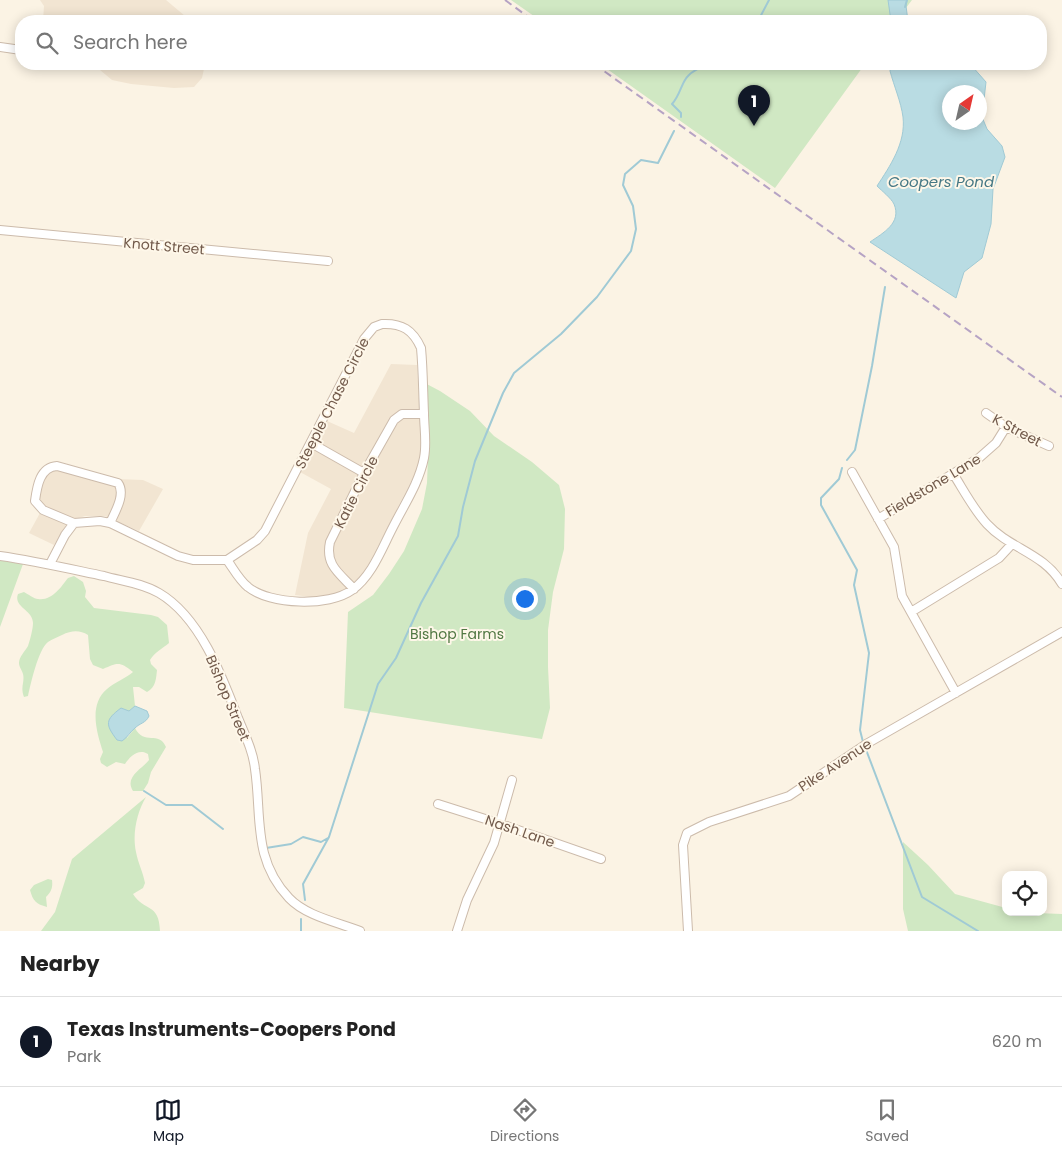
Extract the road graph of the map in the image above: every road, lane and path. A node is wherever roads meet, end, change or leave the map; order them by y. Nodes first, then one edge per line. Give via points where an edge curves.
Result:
1 (0, 47) edge
2 (15, 49) edge
3 (0, 230) edge
4 (328, 261) dead end
5 (986, 413) dead end
6 (424, 414) junction
7 (1006, 428) junction
8 (310, 443) junction
9 (1049, 446) dead end
10 (852, 472) dead end
11 (364, 473) junction
12 (954, 475) junction
13 (878, 518) junction
14 (110, 522) junction
15 (74, 523) junction
16 (1012, 544) junction
17 (0, 556) edge
18 (227, 560) junction
19 (50, 564) junction
20 (1062, 584) edge
21 (354, 589) junction
22 (911, 612) junction
23 (1062, 632) edge
24 (956, 693) junction
25 (512, 780) dead end
26 (438, 804) dead end
27 (501, 824) junction
28 (601, 859) dead end
29 (360, 931) edge
30 (457, 931) edge
31 (688, 931) edge

1 - 2 street
3 - 4 street, Knott Street
5 - 7 street, K Street
6 - 8 street, Steeple Chase Circle via 421,348 417,339 400,325 382,324 374,327 364,339
6 - 11 street, Katie Circle via 398,416
6 - 21 street, Steeple Chase Circle via 426,443 421,472 370,570
7 - 9 street, K Street
7 - 12 street, Fieldstone Lane via 987,452
8 - 11 street
8 - 18 street, Steeple Chase Circle via 265,531
10 - 13 street
11 - 21 street, Katie Circle via 328,551 333,567
12 - 13 street, Fieldstone Lane
12 - 16 street via 987,524
13 - 22 street via 894,547 902,596
14 - 15 street
14 - 15 street via 121,493 118,483 57,466 50,467 44,470 35,501 43,510
14 - 18 street via 178,556 193,560
15 - 19 street
16 - 20 street via 1045,563
16 - 22 street via 999,558
17 - 19 street, Bishop Street
18 - 21 street, Steeple Chase Circle via 248,587 272,598 327,601 343,597
19 - 29 street, Bishop Street via 139,584 158,592 184,614 220,670 249,744 255,767 262,851 271,874 289,898 299,905
22 - 24 street
23 - 24 street, Pike Avenue
24 - 31 street, Pike Avenue via 865,745 789,796 708,822 687,833 683,845
25 - 27 street
26 - 27 street, Nash Lane
27 - 28 street, Nash Lane
27 - 30 street via 488,860 466,900

